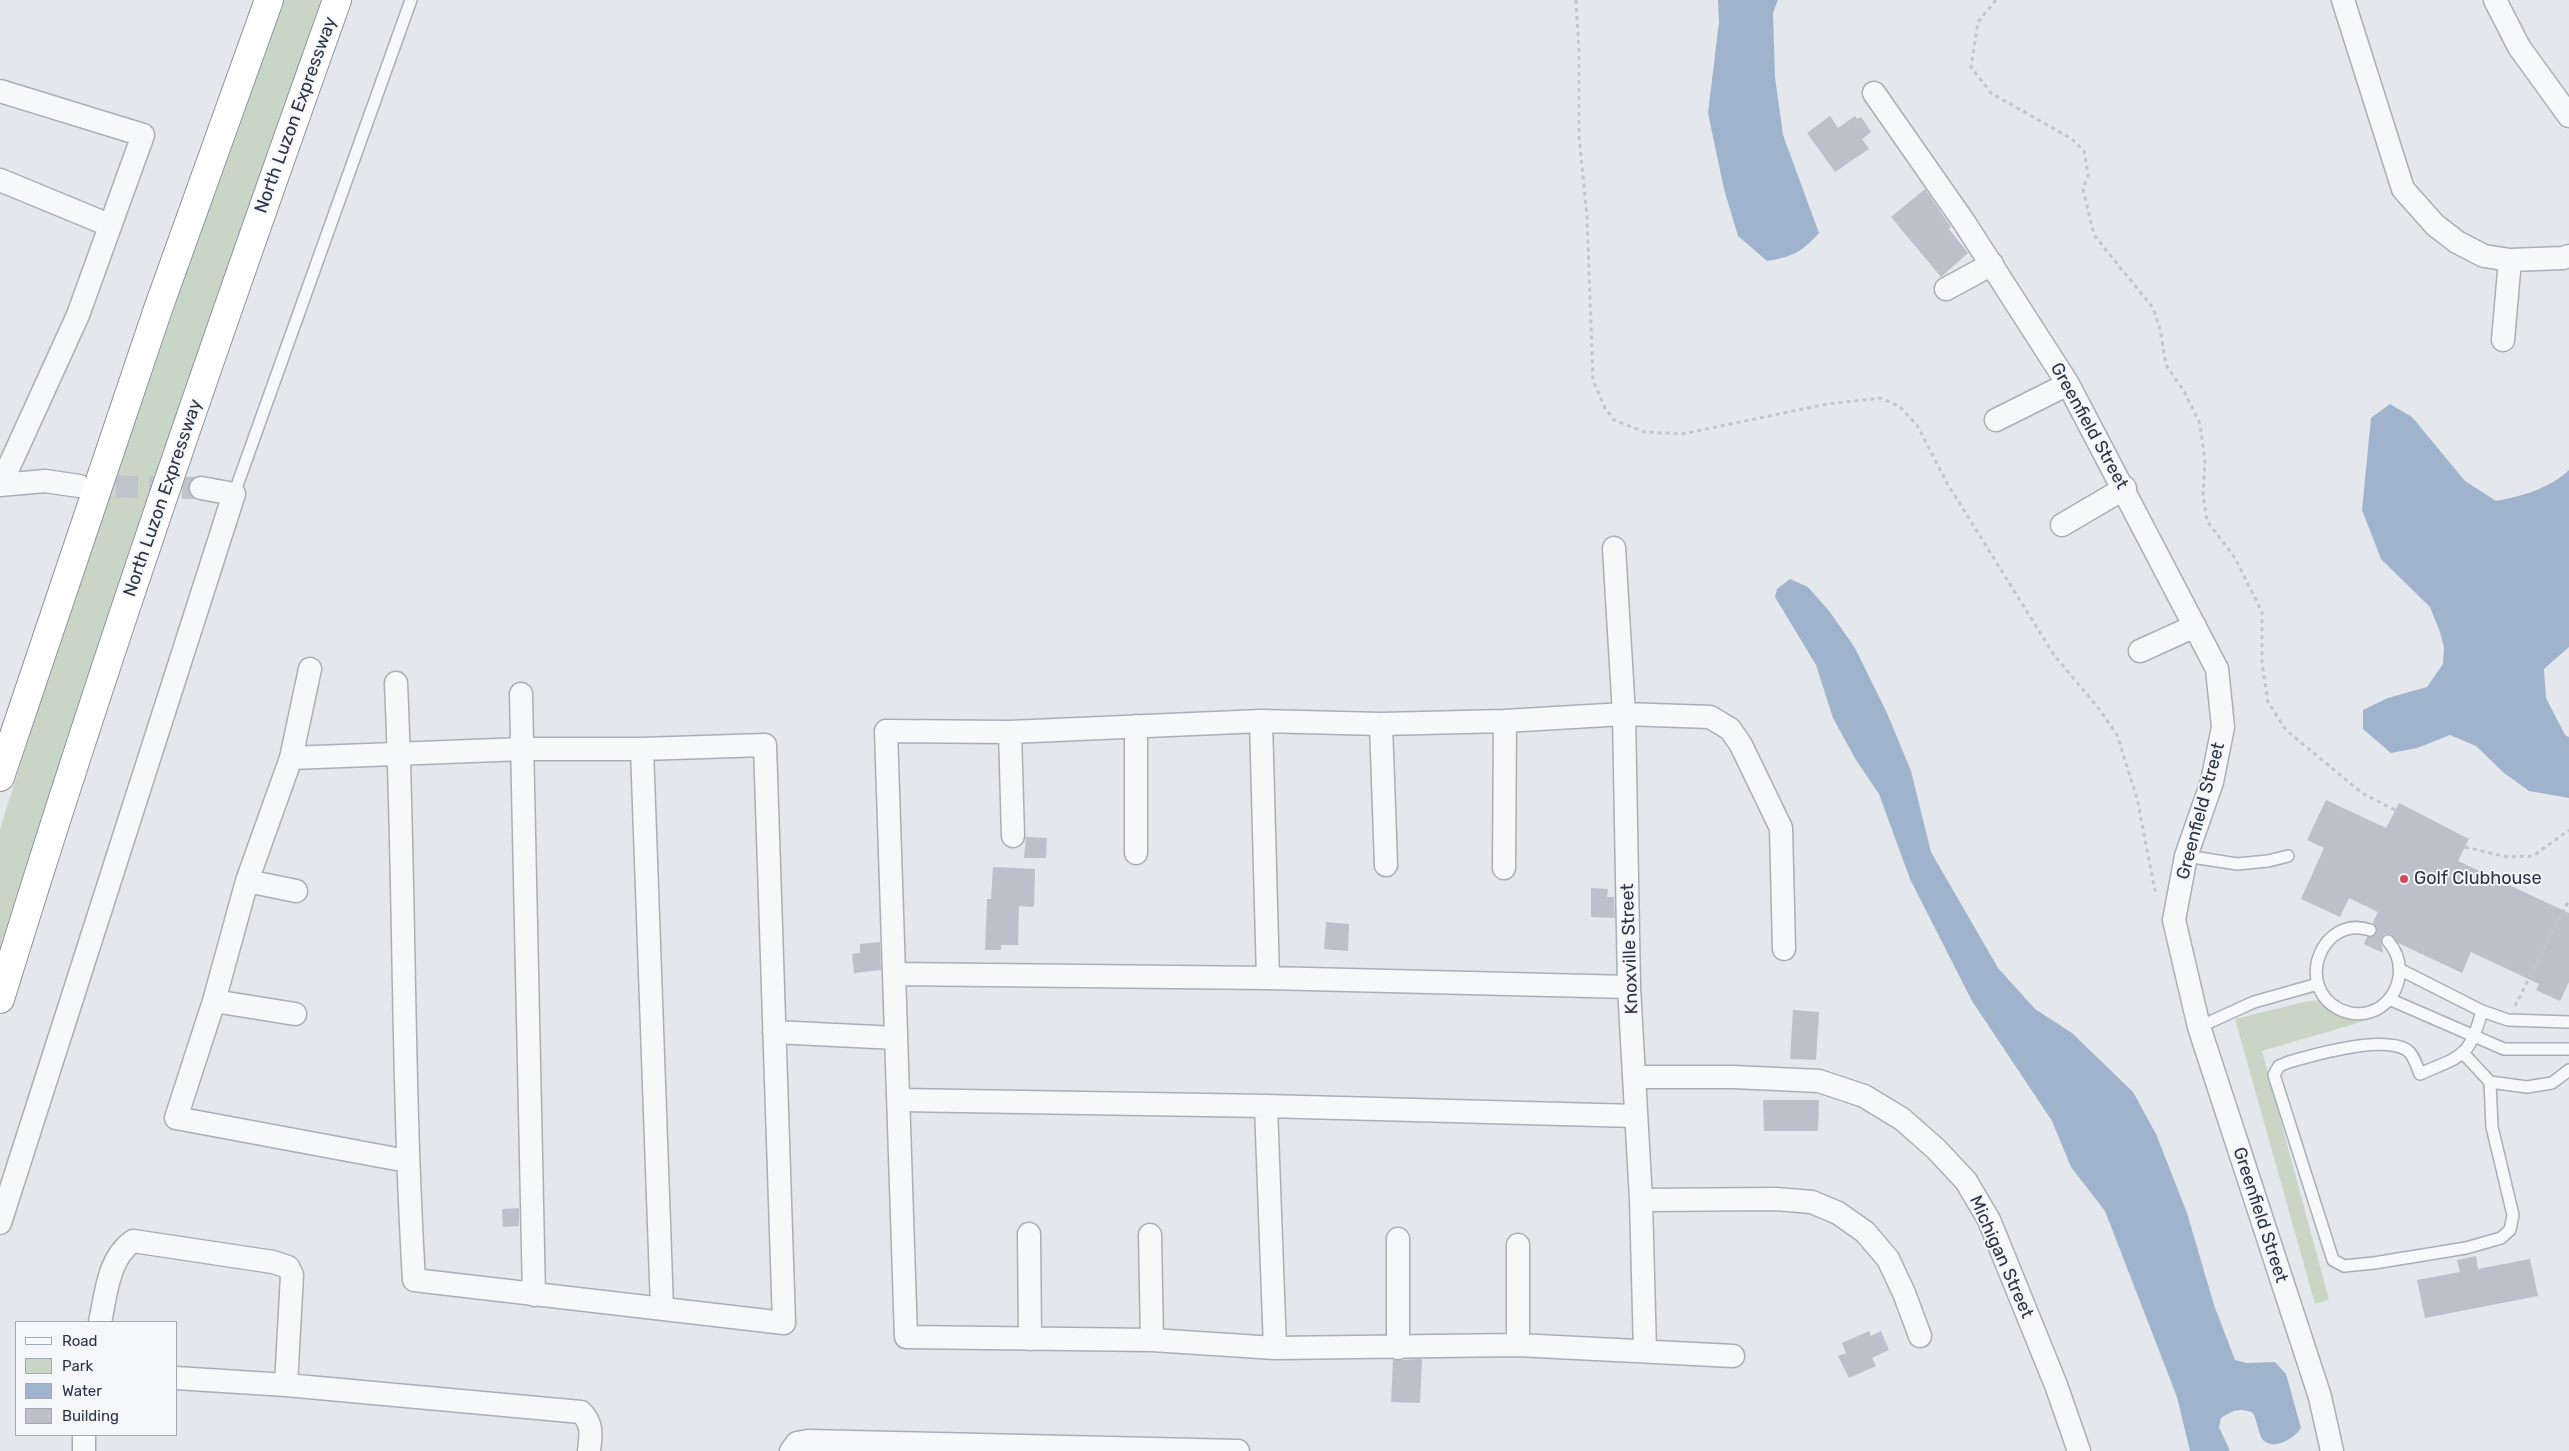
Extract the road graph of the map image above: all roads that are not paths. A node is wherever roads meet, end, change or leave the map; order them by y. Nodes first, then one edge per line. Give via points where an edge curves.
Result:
1 (268, 0) edge
2 (336, 0) edge
3 (411, 0) edge
4 (2343, 0) edge
5 (2495, 0) edge
6 (0, 91) edge
7 (1874, 93) dead end
8 (2569, 116) edge
9 (0, 180) edge
10 (109, 225) junction
11 (2569, 256) edge
12 (2510, 260) junction
13 (1992, 264) junction
14 (1946, 289) dead end
15 (2503, 340) dead end
16 (2068, 384) junction
17 (1996, 420) dead end
18 (1, 484) edge
19 (79, 486) tunnel mouth
20 (201, 488) tunnel mouth
21 (2124, 488) junction
22 (234, 494) junction
23 (2062, 525) dead end
24 (1614, 548) dead end
25 (2195, 626) junction
26 (2140, 651) dead end
27 (310, 669) dead end
28 (396, 683) dead end
29 (521, 694) dead end
30 (1624, 714) junction
31 (1261, 721) junction
32 (1505, 721) junction
33 (1382, 724) junction
34 (1136, 726) junction
35 (1010, 732) junction
36 (523, 749) junction
37 (642, 749) junction
38 (399, 755) junction
39 (291, 758) junction
40 (0, 777) edge
41 (1012, 836) dead end
42 (1136, 853) dead end
43 (2186, 856) junction
44 (2288, 856) dead end
45 (1386, 865) dead end
46 (1504, 868) dead end
47 (247, 881) junction
48 (296, 891) dead end
49 (2370, 930) dead end
50 (2388, 941) dead end
51 (1784, 949) dead end
52 (2401, 970) junction
53 (895, 974) junction
54 (1268, 978) junction
55 (2318, 984) junction
56 (1630, 987) junction
57 (0, 999) edge
58 (2389, 1000) junction
59 (214, 1001) junction
60 (2482, 1011) junction
61 (295, 1014) dead end
62 (2569, 1022) edge
63 (2199, 1026) junction
64 (774, 1032) junction
65 (2475, 1037) junction
66 (896, 1038) junction
67 (2569, 1049) edge
68 (2464, 1054) junction
69 (2569, 1070) edge
70 (1636, 1077) junction
71 (2490, 1082) junction
72 (900, 1100) junction
73 (1266, 1106) junction
74 (1636, 1116) junction
75 (407, 1161) junction
76 (1641, 1200) junction
77 (0, 1223) edge
78 (1029, 1234) dead end
79 (1150, 1235) dead end
80 (1398, 1239) dead end
81 (1518, 1245) dead end
82 (534, 1295) junction
83 (662, 1308) junction
84 (100, 1321) edge
85 (1920, 1336) dead end
86 (1030, 1338) junction
87 (1152, 1340) junction
88 (1518, 1346) junction
89 (1275, 1348) junction
90 (1398, 1348) junction
91 (1645, 1351) junction
92 (1733, 1356) dead end
93 (178, 1378) edge
94 (286, 1384) junction
95 (84, 1436) edge
96 (84, 1451) edge
97 (589, 1451) edge
98 (791, 1451) edge
99 (1238, 1451) edge
100 (2078, 1451) edge
101 (2332, 1451) edge

1 - 40 highway via 145,346
2 - 57 highway, North Luzon Expressway via 219,330 81,738
3 - 22 lane
4 - 12 street via 2403,189 2435,225 2457,242 2484,256
5 - 8 street via 2519,47
6 - 10 street via 143,136
7 - 13 street, Greenfield Street
9 - 10 street
10 - 18 street via 78,315
11 - 12 street
12 - 15 street
13 - 14 street
13 - 16 street, Greenfield Street
16 - 17 street
16 - 21 street, Greenfield Street
18 - 19 street via 45,481
20 - 22 street
21 - 23 street
21 - 25 street, Greenfield Street
22 - 77 street
24 - 30 street, Knoxville Street
25 - 26 street
25 - 43 street, Greenfield Street via 2217,668 2223,727 2212,782
27 - 39 street
28 - 38 street
29 - 36 street
30 - 32 street
30 - 51 street via 1710,717 1730,729 1781,828
30 - 56 street, Knoxville Street
31 - 33 street
31 - 34 street
31 - 54 street
32 - 33 street
32 - 46 street
33 - 45 street
34 - 35 street
34 - 42 street
35 - 41 street
35 - 53 street via 886,731
36 - 37 street
36 - 38 street
36 - 82 street
37 - 64 street via 765,745
37 - 83 street
38 - 39 street
38 - 75 street
39 - 47 street
43 - 44 lane via 2237,864
43 - 63 street, Greenfield Street via 2174,920
47 - 48 street
47 - 59 street
49 - 55 lane via 2345,929 2326,941 2316,962
50 - 52 lane via 2395,948
52 - 58 lane via 2400,981
52 - 60 lane
53 - 54 street
53 - 66 street
54 - 56 street
55 - 58 lane via 2330,1002 2349,1012 2371,1011
55 - 63 lane via 2254,1002
56 - 70 street, Knoxville Street
58 - 65 lane
59 - 61 street
59 - 75 street via 176,1118
60 - 62 lane via 2508,1020
60 - 65 lane
63 - 101 street, Greenfield Street via 2320,1396
64 - 66 street
64 - 83 street via 784,1323
65 - 67 lane via 2504,1049
65 - 68 lane
66 - 72 street
68 - 71 lane
68 - 71 lane via 2420,1074 2409,1052 2398,1046 2355,1046 2279,1066 2274,1075 2333,1260 2344,1266 2425,1256 2501,1238 2510,1230 2513,1215 2492,1127
69 - 71 lane via 2552,1083 2527,1087
70 - 74 street, Knoxville Street
70 - 100 street, Michigan Street via 1819,1081 1864,1096 1902,1119 1966,1181 1989,1220 2056,1385
72 - 73 street
72 - 86 street via 906,1337
73 - 74 street
73 - 89 street
74 - 76 street, Knoxville Street
75 - 82 street via 414,1280
76 - 85 street via 1776,1198 1812,1202 1838,1213 1866,1232 1888,1259
76 - 91 street, Knoxville Street
78 - 86 street
79 - 87 street
80 - 90 street
81 - 88 street
82 - 83 street
84 - 94 street via 115,1260 133,1241 288,1267 292,1275
86 - 87 street
87 - 89 street
88 - 90 street
88 - 91 street
89 - 90 street
91 - 92 street
93 - 94 street
94 - 97 street via 581,1412 592,1429
95 - 96 street
98 - 99 street via 797,1443 808,1441

